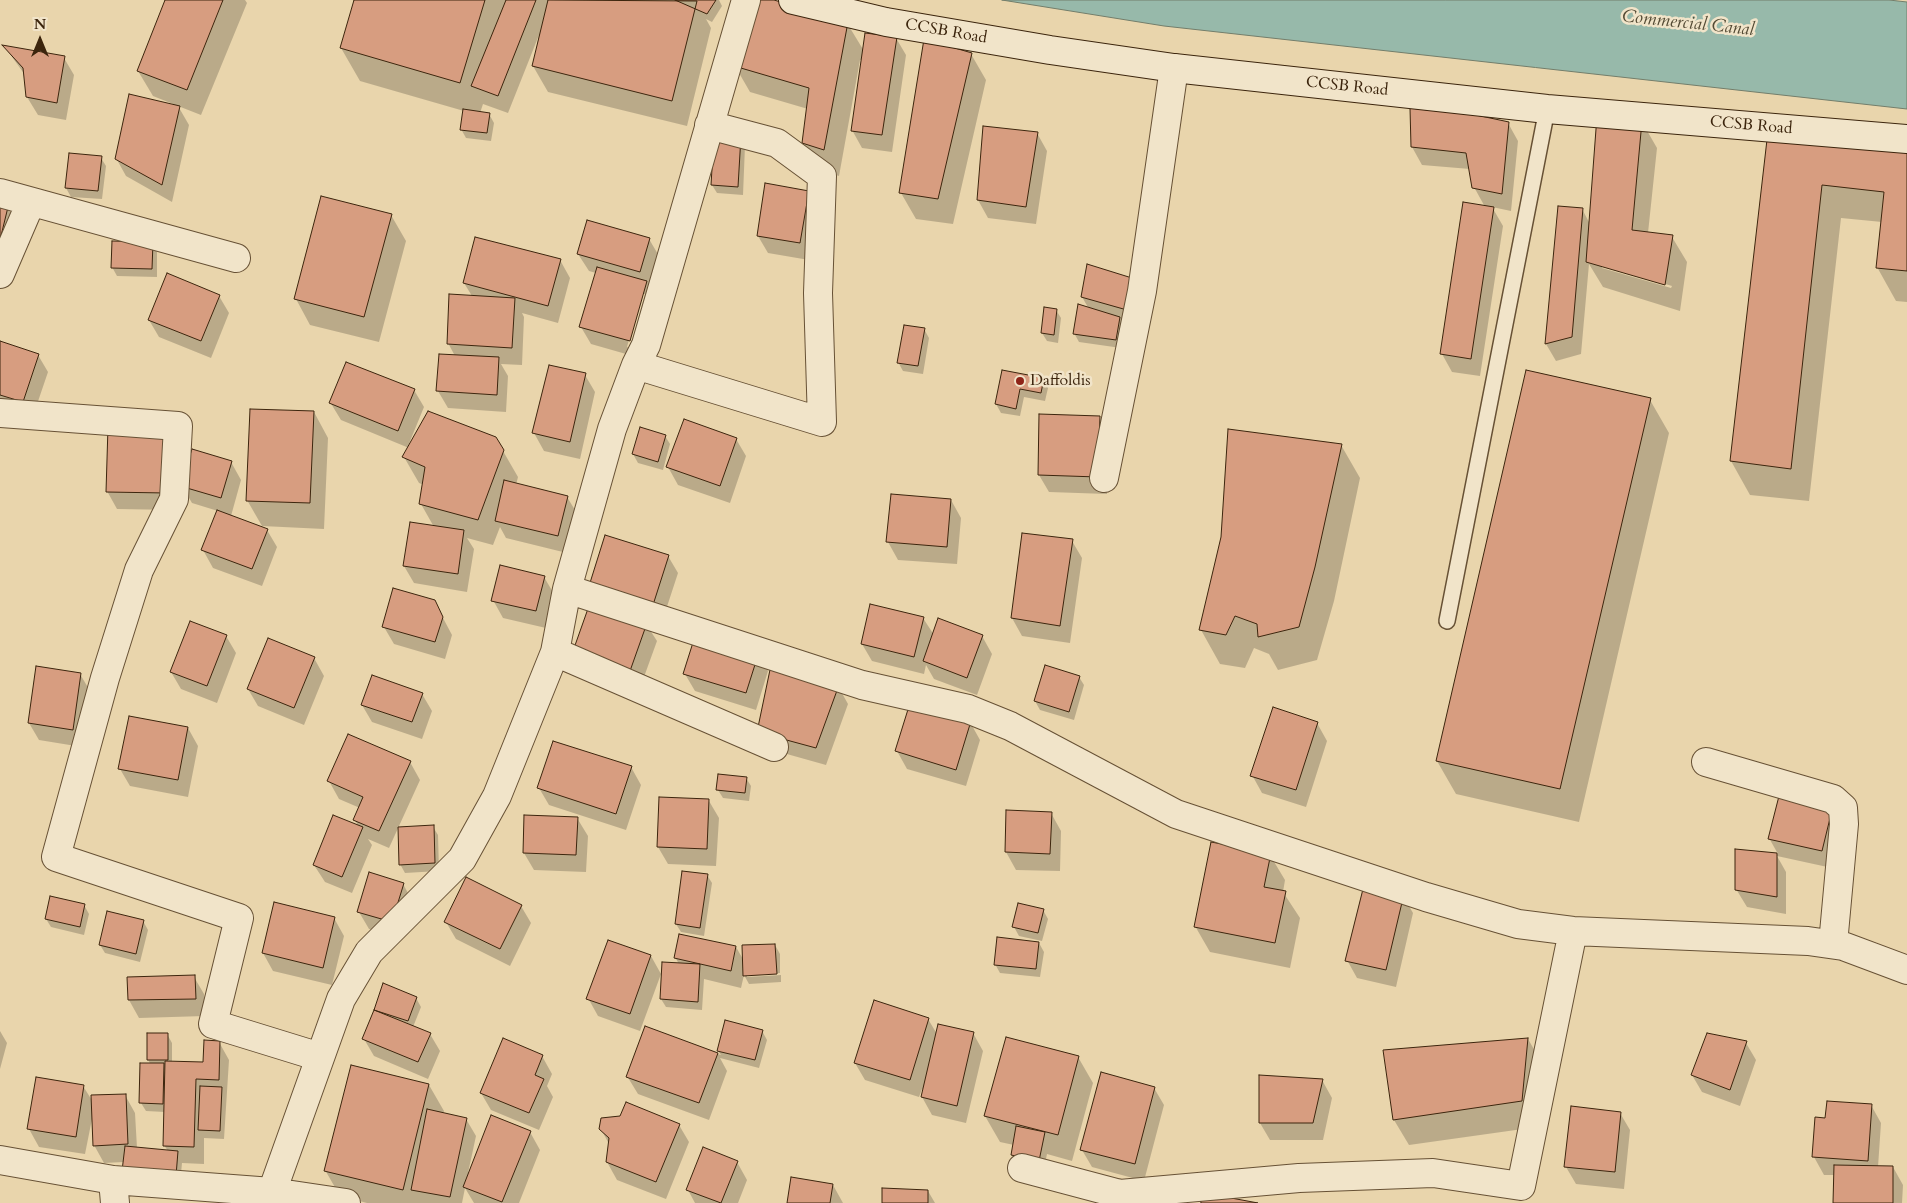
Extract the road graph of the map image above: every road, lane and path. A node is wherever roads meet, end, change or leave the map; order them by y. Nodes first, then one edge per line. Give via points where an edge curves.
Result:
1 (746, 0) edge
2 (793, 0) edge
3 (1174, 68) junction
4 (1547, 109) junction
5 (709, 125) junction
6 (1907, 139) edge
7 (0, 193) edge
8 (31, 202) junction
9 (236, 258) dead end
10 (0, 274) edge
11 (636, 365) junction
12 (0, 413) edge
13 (1104, 478) dead end
14 (567, 589) junction
15 (1447, 621) dead end
16 (555, 652) junction
17 (774, 747) dead end
18 (1706, 762) dead end
19 (1573, 931) junction
20 (1833, 944) junction
21 (1907, 970) edge
22 (320, 1057) junction
23 (0, 1160) edge
24 (1022, 1168) dead end
25 (114, 1192) edge
26 (272, 1192) junction
27 (1119, 1199) edge
28 (346, 1203) edge

1 - 5 street
2 - 3 street, CCSB Road via 886,22
3 - 4 street, CCSB Road
3 - 13 street via 1142,291
4 - 6 street, CCSB Road
4 - 15 lane
5 - 11 street via 646,345
5 - 11 street via 777,143 822,176 818,292 822,422
7 - 8 street
8 - 9 street
8 - 10 street
11 - 14 street via 612,429
12 - 22 street via 178,426 174,499 140,570 105,678 56,857 239,918 213,1024
14 - 16 street
14 - 19 street via 862,684 968,709 1010,726 1176,814 1463,908 1518,924
16 - 17 street
16 - 22 street via 497,796 462,859 369,952 341,999
18 - 20 street via 1832,799 1843,808
19 - 20 street
19 - 27 street via 1521,1186 1433,1174 1299,1178
20 - 21 street
22 - 26 street
23 - 25 street
24 - 27 street
25 - 26 street
26 - 28 street

